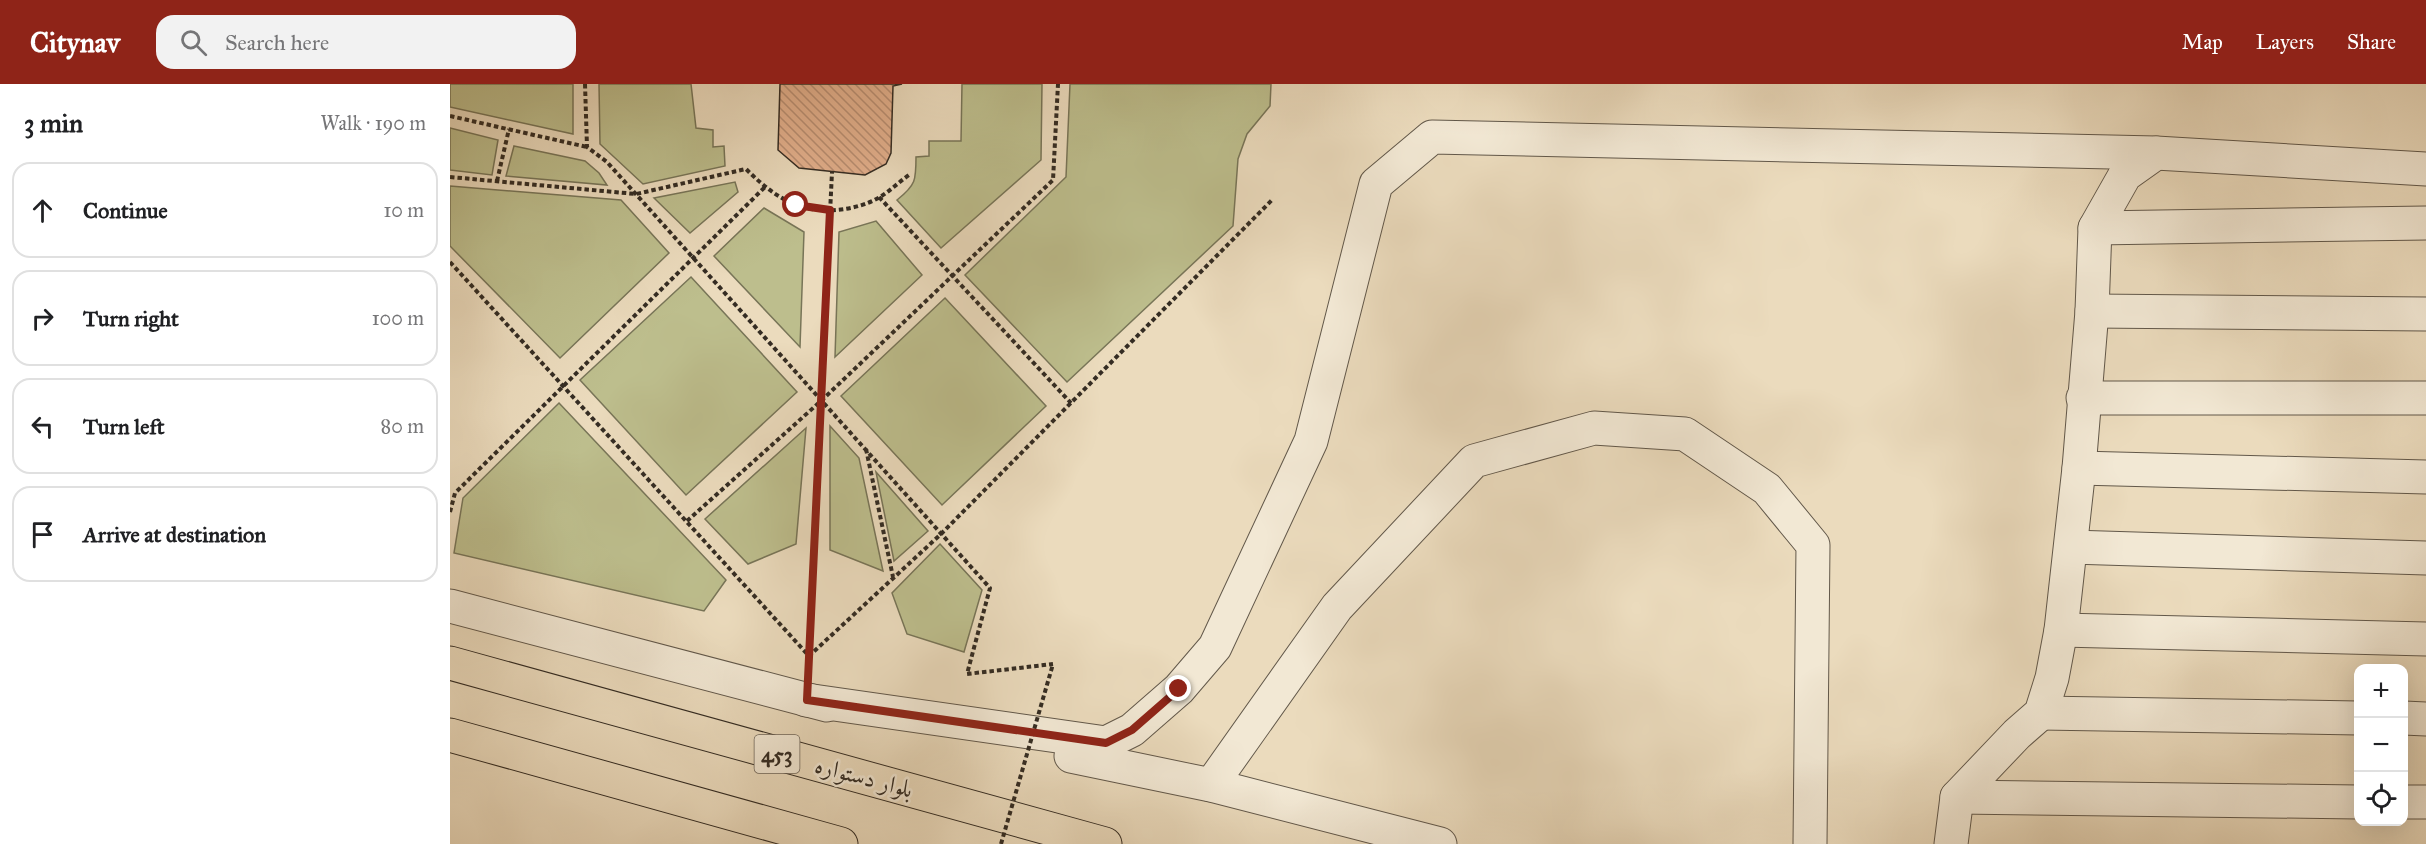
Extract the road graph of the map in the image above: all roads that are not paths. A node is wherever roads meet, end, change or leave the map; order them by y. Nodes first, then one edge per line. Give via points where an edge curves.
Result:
1 (2156, 153) junction
2 (2426, 169) edge
3 (2426, 223) edge
4 (2095, 228) junction
5 (2092, 311) junction
6 (2426, 314) edge
7 (2083, 398) junction
8 (2426, 399) edge
9 (2079, 468) junction
10 (2426, 477) edge
11 (2071, 548) junction
12 (2426, 558) edge
13 (450, 606) edge
14 (2061, 630) junction
15 (2426, 639) edge
16 (450, 663) edge
17 (807, 700) junction
18 (2041, 713) junction
19 (2354, 718) edge
20 (2408, 718) edge
21 (2426, 719) edge
22 (450, 735) edge
23 (1211, 785) junction
24 (1957, 797) junction
25 (2354, 802) edge
26 (2408, 802) edge
27 (2426, 802) edge
28 (842, 844) edge
29 (1105, 844) edge
30 (1440, 844) edge
31 (1810, 844) edge
32 (1951, 844) edge

1 - 2 lane
1 - 4 lane via 2125,175
1 - 17 lane via 1432,137 1376,183 1311,441 1215,647 1179,689 1132,730 1106,743
3 - 4 lane
4 - 5 lane
5 - 6 lane
5 - 7 lane
7 - 8 lane
7 - 9 lane
9 - 10 lane
9 - 11 lane
11 - 12 lane
11 - 14 lane
13 - 17 lane
14 - 15 lane
14 - 18 lane
16 - 29 main road, بلوار دستواره / 453
17 - 23 lane
18 - 19 lane
18 - 24 lane
20 - 21 lane
22 - 28 main road
23 - 30 lane
23 - 31 lane via 1337,607 1474,461 1594,429 1685,434 1767,489 1813,545
24 - 25 lane
24 - 32 lane
26 - 27 lane

